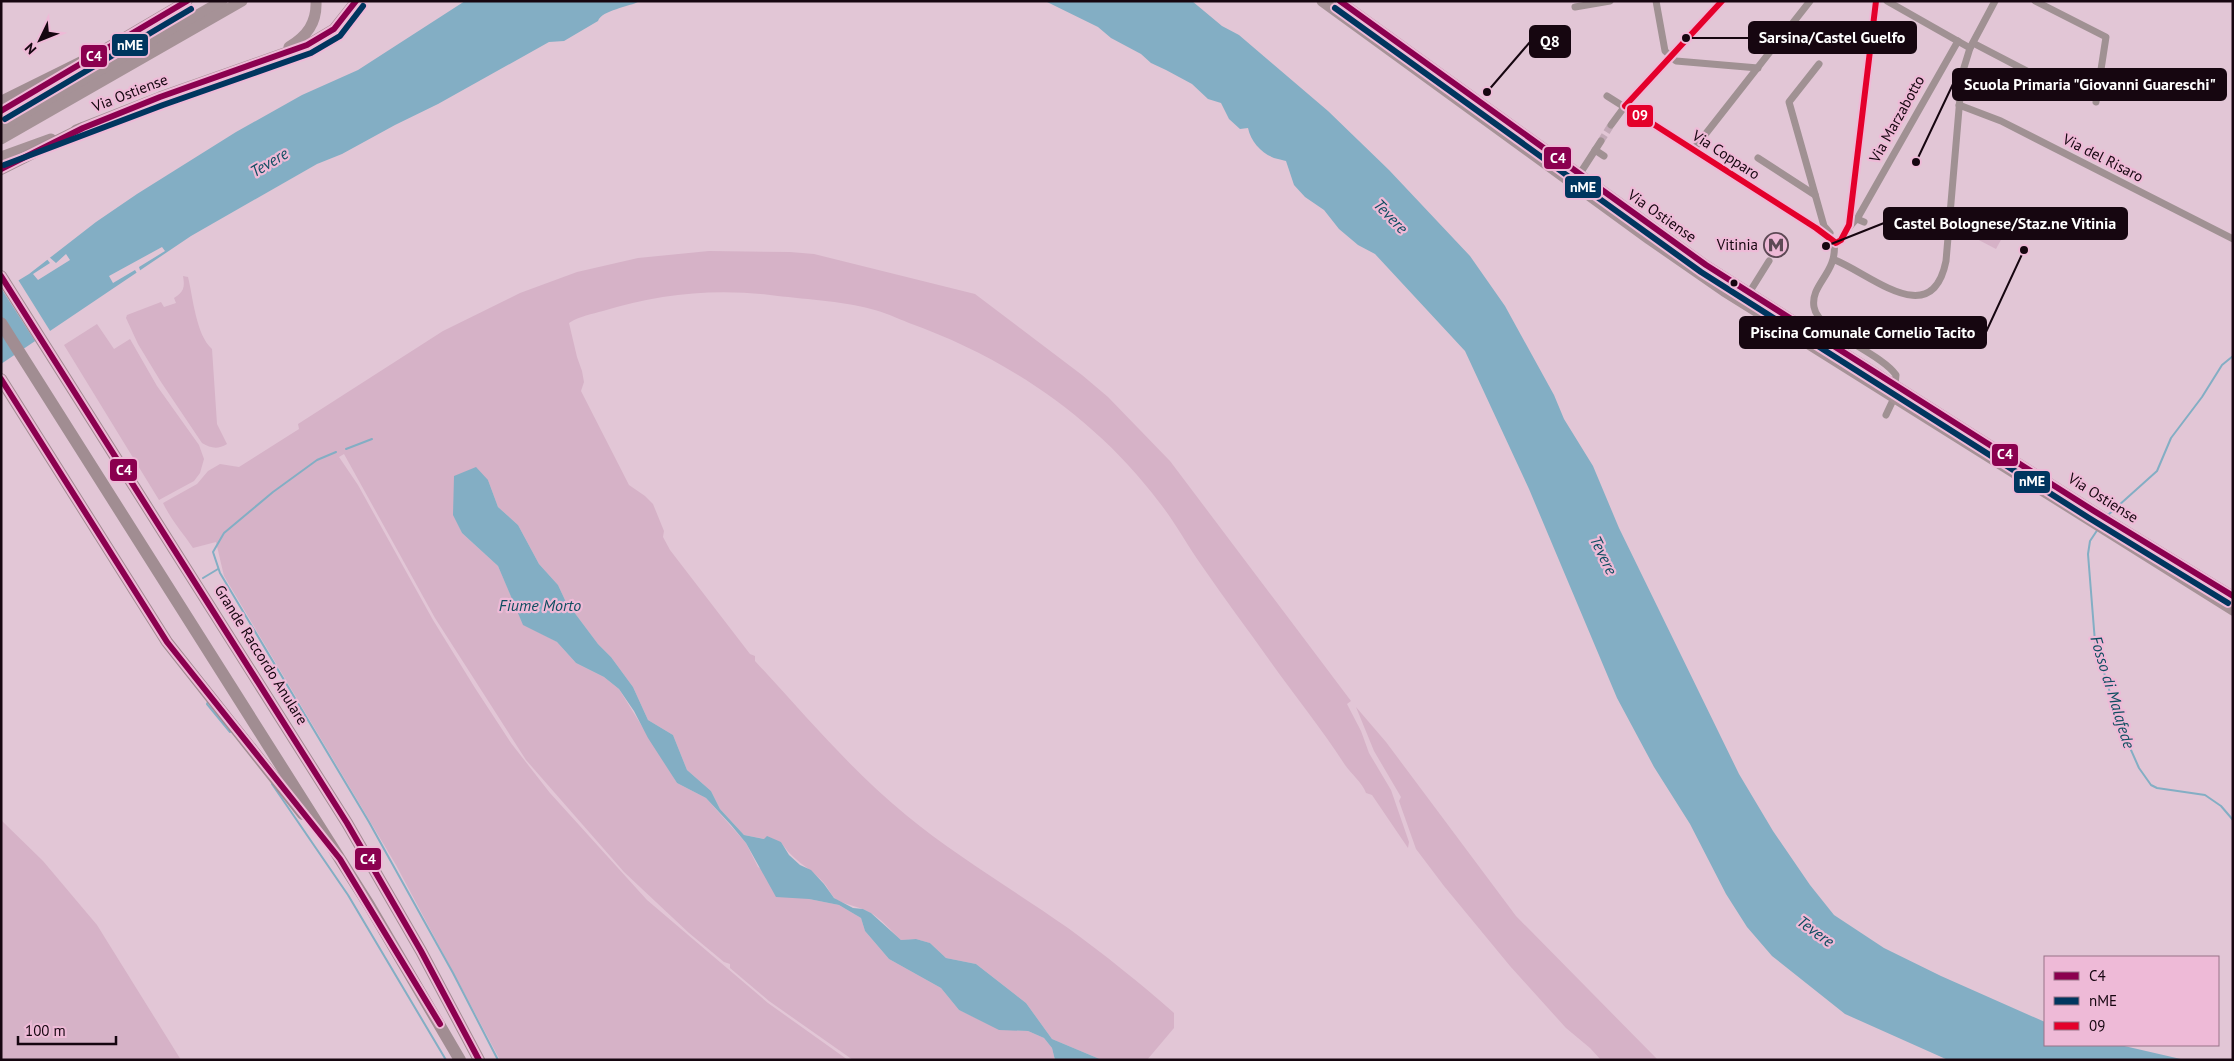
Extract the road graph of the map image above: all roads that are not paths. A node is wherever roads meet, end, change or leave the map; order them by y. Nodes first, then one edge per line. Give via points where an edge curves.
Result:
1 (187, 1) edge
2 (222, 1) edge
3 (242, 1) edge
4 (316, 1) edge
5 (356, 1) edge
6 (1322, 1) edge
7 (1340, 1) edge
8 (1610, 1) edge
9 (1656, 1) edge
10 (1722, 1) edge
11 (1810, 1) edge
12 (1876, 1) edge
13 (1888, 1) edge
14 (1995, 1) edge
15 (2035, 1) edge
16 (1574, 7) dead end
17 (1958, 41) junction
18 (1972, 45) junction
19 (1671, 56) junction
20 (270, 57) junction
21 (86, 60) junction
22 (1819, 64) dead end
23 (1758, 68) junction
24 (1607, 96) dead end
25 (1, 102) edge
26 (1959, 105) junction
27 (1624, 106) junction
28 (1, 111) edge
29 (1611, 125) tunnel mouth
30 (1, 128) edge
31 (83, 128) junction
32 (1, 139) edge
33 (1601, 141) tunnel mouth
34 (1595, 150) junction
35 (1693, 150) junction
36 (1604, 156) dead end
37 (1, 158) edge
38 (1758, 158) dead end
39 (1, 168) edge
40 (1579, 175) junction
41 (1815, 195) junction
42 (1849, 225) junction
43 (1821, 228) junction
44 (1841, 237) junction
45 (1831, 238) junction
46 (2233, 239) edge
47 (1769, 261) dead end
48 (1833, 263) junction
49 (1, 276) edge
50 (1749, 292) junction
51 (1, 323) edge
52 (1, 380) edge
53 (1895, 385) junction
54 (1894, 398) junction
55 (1886, 415) dead end
56 (2090, 514) junction
57 (2116, 531) junction
58 (2233, 594) edge
59 (2233, 610) edge
60 (340, 859) junction
61 (460, 1060) edge
62 (479, 1060) edge

1 - 21 main road
2 - 30 main road
3 - 32 main road
4 - 20 main road via 315,19 307,34
5 - 20 main road via 337,26 321,38
6 - 54 main road via 1669,253
7 - 40 main road, Via Ostiense
8 - 16 street
9 - 19 street via 1665,51
10 - 19 street
11 - 23 street
12 - 42 street
13 - 17 street
14 - 18 street
15 - 18 street via 2106,37 2096,98 2073,95
17 - 18 street
17 - 42 street, Via Marzabotto via 1862,211 1860,220
18 - 26 street via 1962,74
19 - 23 street via 1676,61
19 - 27 street
20 - 31 main road, Via Ostiense
21 - 25 highway
21 - 28 main road
22 - 41 street via 1789,102
23 - 35 street
24 - 27 street, Via Copparo
26 - 46 street, Via del Risaro via 2001,121
26 - 48 street via 1946,261 1938,286 1927,294 1904,295
27 - 29 street
27 - 35 street, Via Copparo
31 - 37 main road, Via Ostiense
31 - 39 highway
33 - 34 street
34 - 36 street
34 - 40 street
35 - 43 street, Via Copparo
38 - 41 street
40 - 50 main road, Via Ostiense via 1679,247
41 - 43 street
42 - 44 street
43 - 45 street
44 - 45 street via 1839,242
44 - 45 street via 1836,231
45 - 48 street
47 - 50 street
48 - 53 street via 1819,286 1814,303 1819,318 1886,365 1896,375
49 - 62 highway, Grande Raccordo Anulare via 352,831 422,952
50 - 53 main road, Via Ostiense
51 - 60 highway
52 - 60 highway via 146,612 181,662
53 - 56 main road, Via Ostiense
54 - 55 street
54 - 56 main road
56 - 57 main road
57 - 58 main road, Via Ostiense
57 - 59 main road
60 - 61 highway

